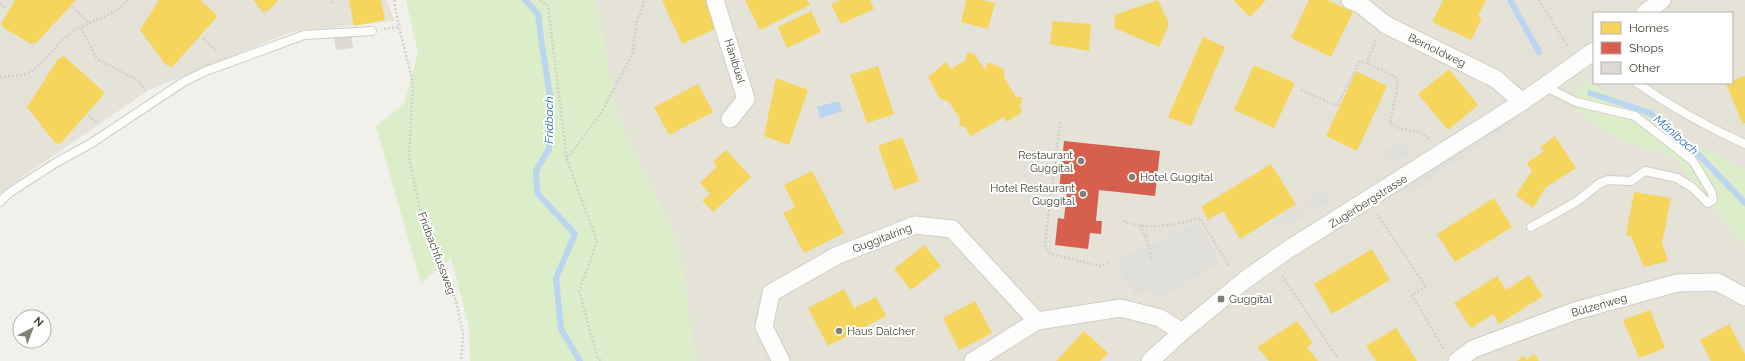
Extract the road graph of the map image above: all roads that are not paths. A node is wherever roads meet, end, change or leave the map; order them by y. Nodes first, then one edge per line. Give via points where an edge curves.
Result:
1 (715, 0) edge
2 (1350, 0) edge
3 (1662, 0) edge
4 (1646, 12) edge
5 (372, 31) road end
6 (1593, 51) edge
7 (1546, 84) junction
8 (1638, 84) edge
9 (1522, 102) junction
10 (730, 118) dead end
11 (1745, 144) edge
12 (0, 202) edge
13 (1530, 227) dead end
14 (1745, 297) edge
15 (1037, 321) junction
16 (1182, 332) junction
17 (1452, 358) edge
18 (781, 361) edge
19 (972, 361) edge
20 (1150, 361) edge

1 - 10 street, Hänibüel via 746,100
2 - 9 street, Bernoldweg via 1360,4 1386,25 1496,79
3 - 4 street
5 - 12 lane via 304,35 206,71 185,81 9,193
6 - 7 street, Zugerbergstrasse via 1575,55
7 - 9 street, Zugerbergstrasse
7 - 13 lane via 1576,102 1635,116 1693,161 1712,193 1713,200 1708,203 1693,188 1677,178 1645,171 1631,181 1608,180 1600,183 1576,202
8 - 11 lane via 1677,110
9 - 16 street, Zugerbergstrasse via 1286,251 1245,280
14 - 17 street, Bützenweg via 1717,282 1677,283 1575,311
15 - 16 street via 1121,308 1160,318
15 - 18 street, Guggitalring via 952,230 915,225 836,256 771,293 764,327
15 - 19 street
16 - 20 street, Zugerbergstrasse

